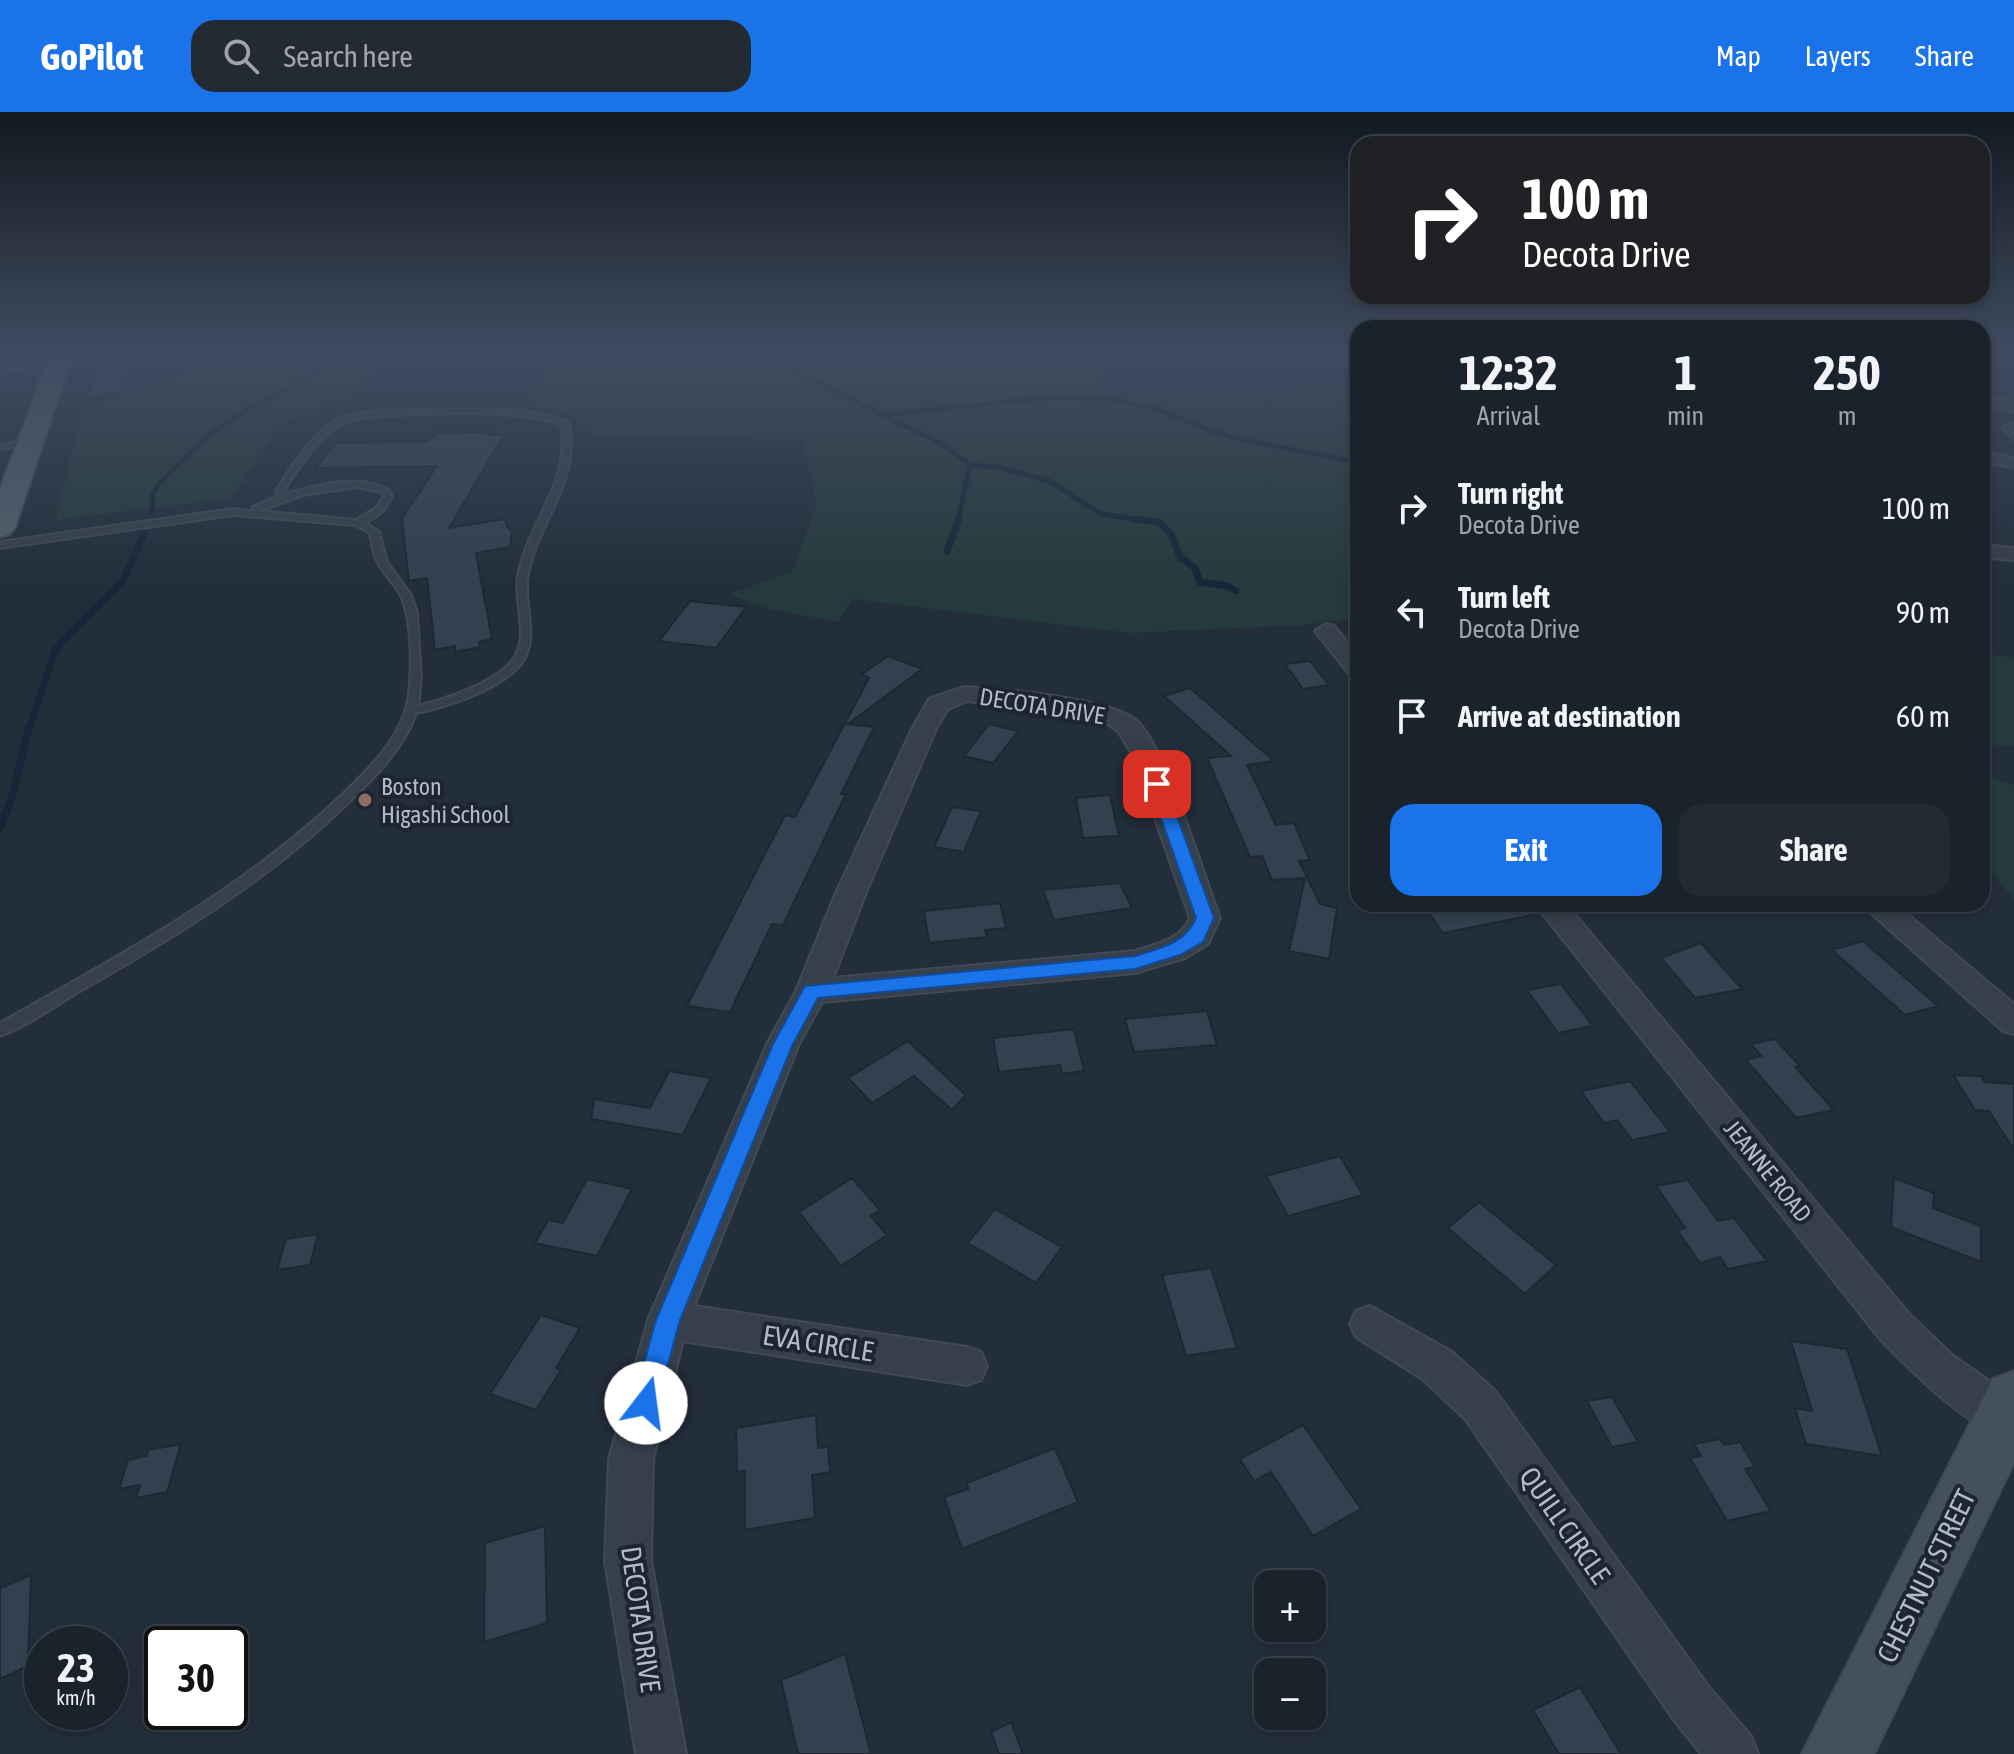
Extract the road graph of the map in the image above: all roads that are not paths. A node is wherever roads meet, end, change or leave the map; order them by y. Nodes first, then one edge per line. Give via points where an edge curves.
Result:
1 (33, 432) edge
2 (329, 432) edge
3 (565, 432) edge
4 (30, 441) junction
5 (0, 447) edge
6 (1990, 458) edge
7 (2014, 463) edge
8 (284, 499) junction
9 (253, 512) junction
10 (358, 523) junction
11 (0, 528) edge
12 (0, 545) edge
13 (1990, 552) edge
14 (2014, 554) edge
15 (1326, 631) dead end
16 (1350, 660) edge
17 (412, 711) junction
18 (1557, 912) edge
19 (1885, 912) edge
20 (812, 991) junction
21 (2014, 1022) edge
22 (0, 1030) edge
23 (668, 1320) junction
24 (1370, 1324) dead end
25 (967, 1366) dead end
26 (2010, 1408) edge
27 (661, 1754) edge
28 (1733, 1754) edge
29 (1837, 1754) edge

1 - 4 main road
2 - 8 lane via 286,481 280,491
3 - 17 lane via 564,475 522,575 521,655 506,671 453,699
4 - 5 lane
4 - 11 main road
6 - 7 street
8 - 9 lane
8 - 10 lane via 354,484 385,490 384,505
9 - 10 lane
9 - 12 lane
10 - 17 lane via 374,532 382,562 411,608
13 - 14 street
15 - 16 street
17 - 22 lane via 366,777 277,859 145,946
18 - 26 street, JEANNE ROAD via 1895,1327 1939,1370
19 - 21 street
20 - 20 street, DECOTA DRIVE via 1135,962 1197,937 1205,918 1146,756 1128,726 1107,713 992,696 964,694 938,704
20 - 23 street, DECOTA DRIVE via 783,1044
23 - 25 street, EVA CIRCLE
23 - 27 street, DECOTA DRIVE via 631,1459 628,1546
24 - 28 street, QUILL CIRCLE via 1438,1366 1481,1406 1691,1703
26 - 29 main road, CHESTNUT STREET

